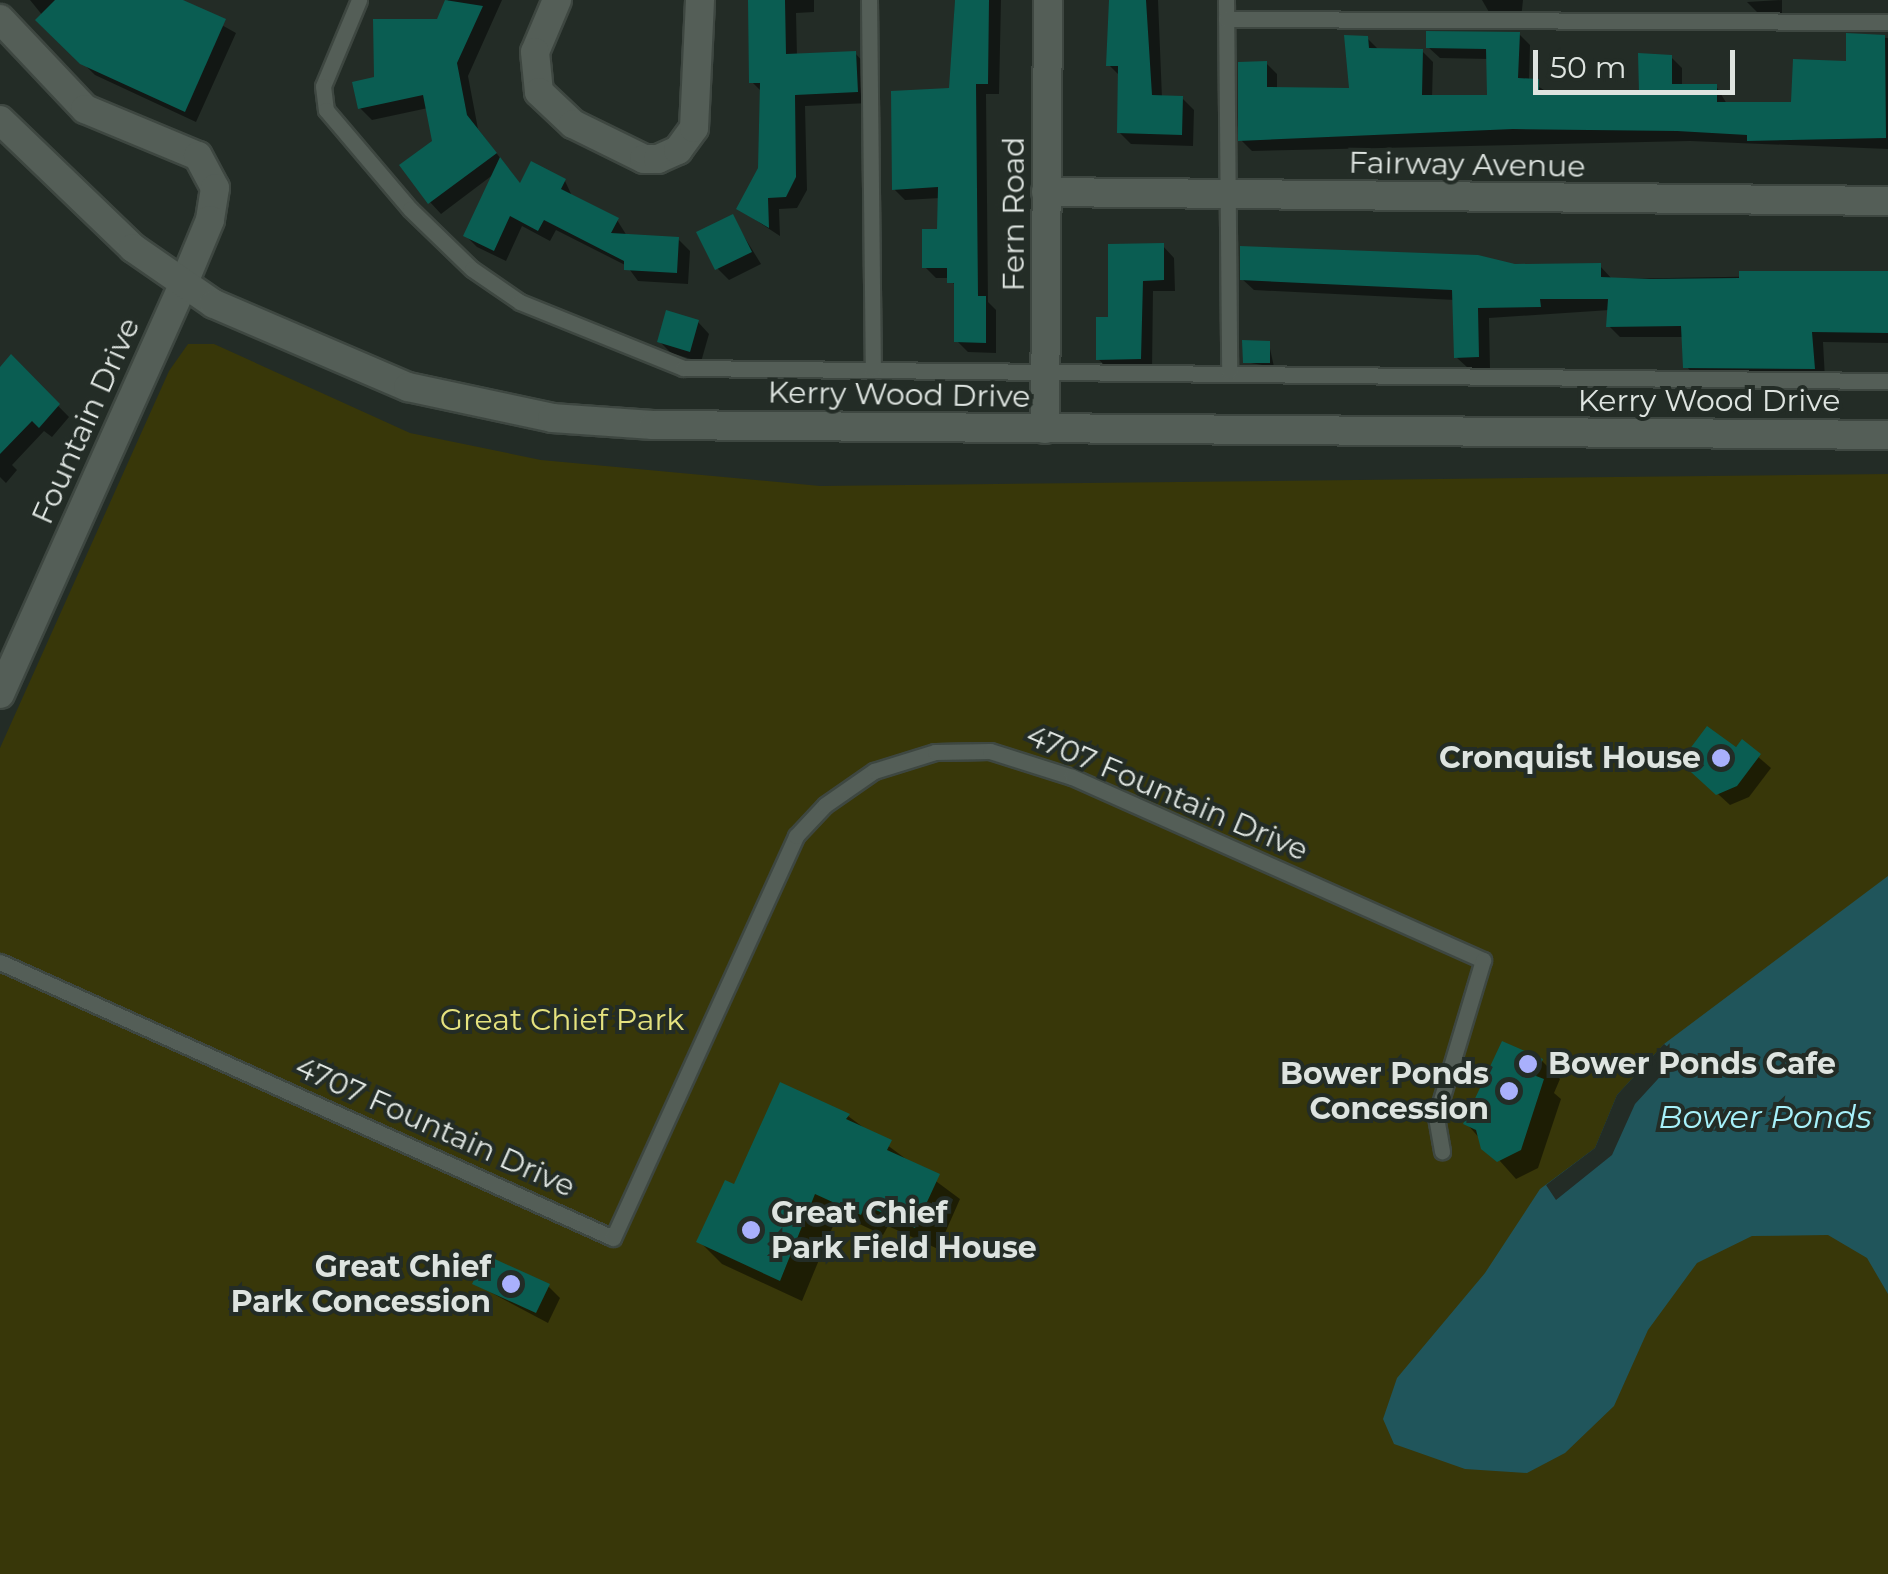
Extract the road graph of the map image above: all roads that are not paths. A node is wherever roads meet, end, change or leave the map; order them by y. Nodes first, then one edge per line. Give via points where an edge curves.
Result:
1 (359, 0) edge
2 (557, 0) edge
3 (700, 0) edge
4 (869, 0) edge
5 (1048, 0) edge
6 (1226, 0) edge
7 (0, 19) edge
8 (1226, 19) junction
9 (1888, 22) edge
10 (0, 120) edge
11 (1046, 192) junction
12 (1229, 195) junction
13 (1888, 201) edge
14 (183, 284) junction
15 (874, 369) junction
16 (1045, 369) junction
17 (1229, 371) junction
18 (1888, 380) edge
19 (1045, 428) junction
20 (1888, 435) edge
21 (0, 694) edge
22 (0, 962) edge
23 (1442, 1151) dead end

1 - 15 lane via 323,86 326,110 410,210 472,270 520,302 683,368
2 - 3 street via 535,52 539,92 573,124 644,159 678,150 694,128
4 - 15 lane
5 - 11 street, Fern Road
6 - 8 lane
7 - 14 street, Fountain Drive via 84,109 198,156 210,171 214,206
8 - 9 lane
8 - 12 lane
10 - 14 street, Kerry Wood Drive via 92,213
11 - 12 street, Fairway Avenue
11 - 16 street, Fern Road
12 - 13 street, Fairway Avenue
12 - 17 lane
14 - 19 street, Kerry Wood Drive via 278,334 408,387 552,418
14 - 21 street, Fountain Drive
15 - 16 lane
16 - 17 lane
16 - 19 street, Fern Road
17 - 18 lane
19 - 20 street, Kerry Wood Drive
22 - 23 lane, 4707 Fountain Drive via 612,1238 796,836 874,771 935,752 990,751 1072,777 1483,960 1436,1117

